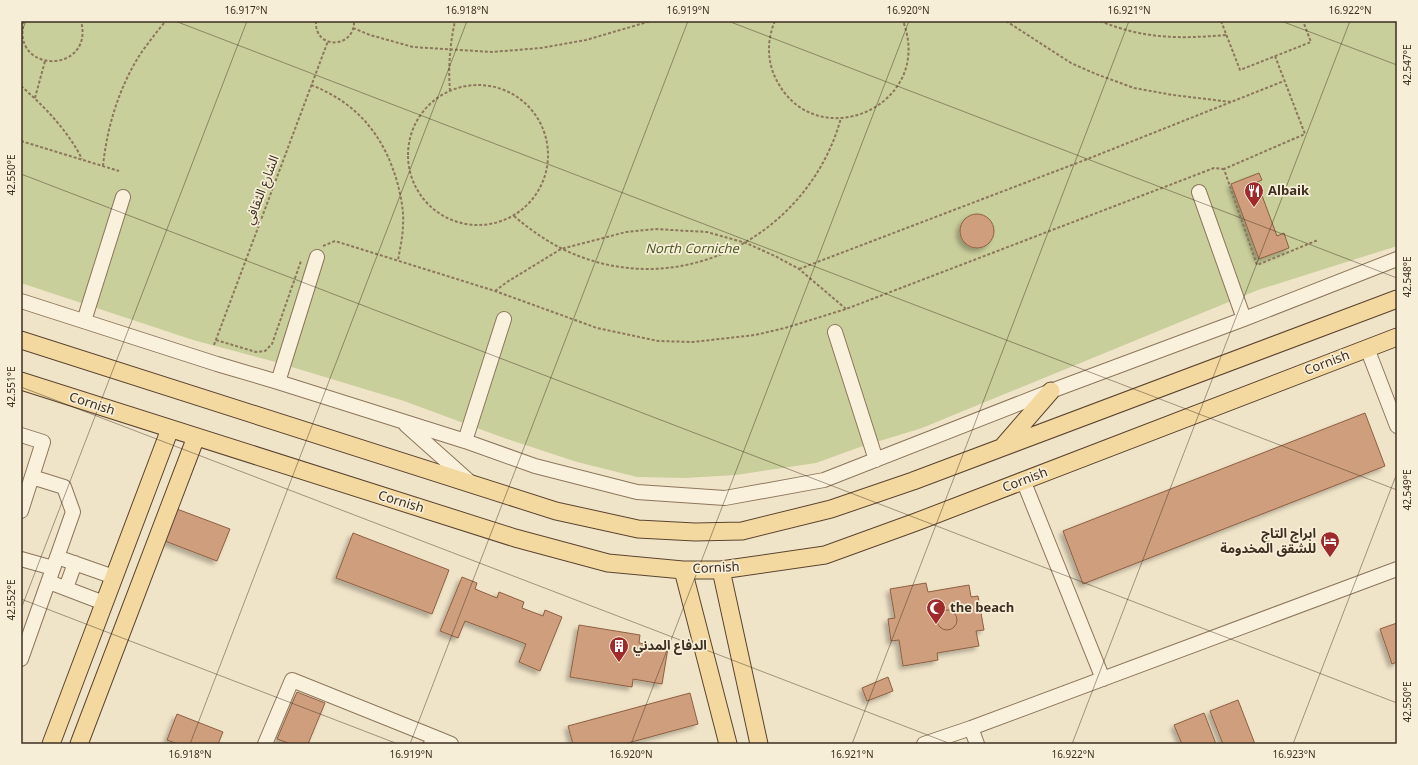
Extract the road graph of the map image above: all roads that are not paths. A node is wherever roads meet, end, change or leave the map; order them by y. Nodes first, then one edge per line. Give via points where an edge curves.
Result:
1 (1199, 192) dead end
2 (123, 197) dead end
3 (318, 252) road end
4 (1397, 259) edge
5 (1397, 299) edge
6 (21, 301) edge
7 (504, 318) dead end
8 (1244, 318) junction
9 (84, 320) junction
10 (835, 332) dead end
11 (1396, 339) edge
12 (21, 340) edge
13 (1366, 348) junction
14 (21, 381) edge
15 (278, 382) junction
16 (1051, 390) junction
17 (1391, 394) edge
18 (403, 422) junction
19 (1397, 426) edge
20 (170, 429) junction
21 (21, 435) edge
22 (196, 437) junction
23 (465, 441) junction
24 (1002, 447) junction
25 (876, 460) junction
26 (32, 477) junction
27 (1023, 480) junction
28 (473, 484) junction
29 (21, 512) edge
30 (21, 559) edge
31 (75, 564) junction
32 (53, 569) junction
33 (1397, 569) edge
34 (683, 570) junction
35 (721, 570) junction
36 (114, 577) junction
37 (66, 588) junction
38 (104, 603) junction
39 (21, 658) edge
40 (1103, 679) junction
41 (971, 728) junction
42 (433, 740) edge
43 (51, 744) edge
44 (79, 744) edge
45 (265, 744) edge
46 (451, 744) edge
47 (728, 744) edge
48 (759, 744) edge
49 (924, 744) edge
50 (977, 744) edge

1 - 8 street
2 - 9 street
3 - 15 street
4 - 8 street
5 - 24 main road
6 - 9 street
7 - 23 street
8 - 16 street
9 - 15 street
10 - 25 street
11 - 13 main road, Cornish
12 - 28 main road
13 - 17 street
13 - 27 main road, Cornish
14 - 20 main road, Cornish
15 - 18 street
16 - 24 main road
16 - 25 street
17 - 19 street
18 - 23 street
18 - 28 street
20 - 22 main road, Cornish
20 - 36 main road
21 - 26 street via 43,442
22 - 34 main road, Cornish via 523,540 608,563
22 - 44 main road
23 - 25 street via 535,466 637,492 725,498 824,480
24 - 28 main road via 831,509 742,531 638,529 556,511
26 - 29 street
26 - 32 street via 64,487 73,512
27 - 35 main road, Cornish via 825,554
27 - 40 street
30 - 32 street
31 - 32 street
31 - 36 street
31 - 37 street
32 - 37 street
32 - 39 street
33 - 40 street
34 - 35 main road, Cornish
34 - 47 main road
35 - 48 main road
36 - 38 main road
37 - 38 street
38 - 43 main road
40 - 41 street
41 - 49 street
41 - 50 street
42 - 45 street via 292,680
42 - 46 street

